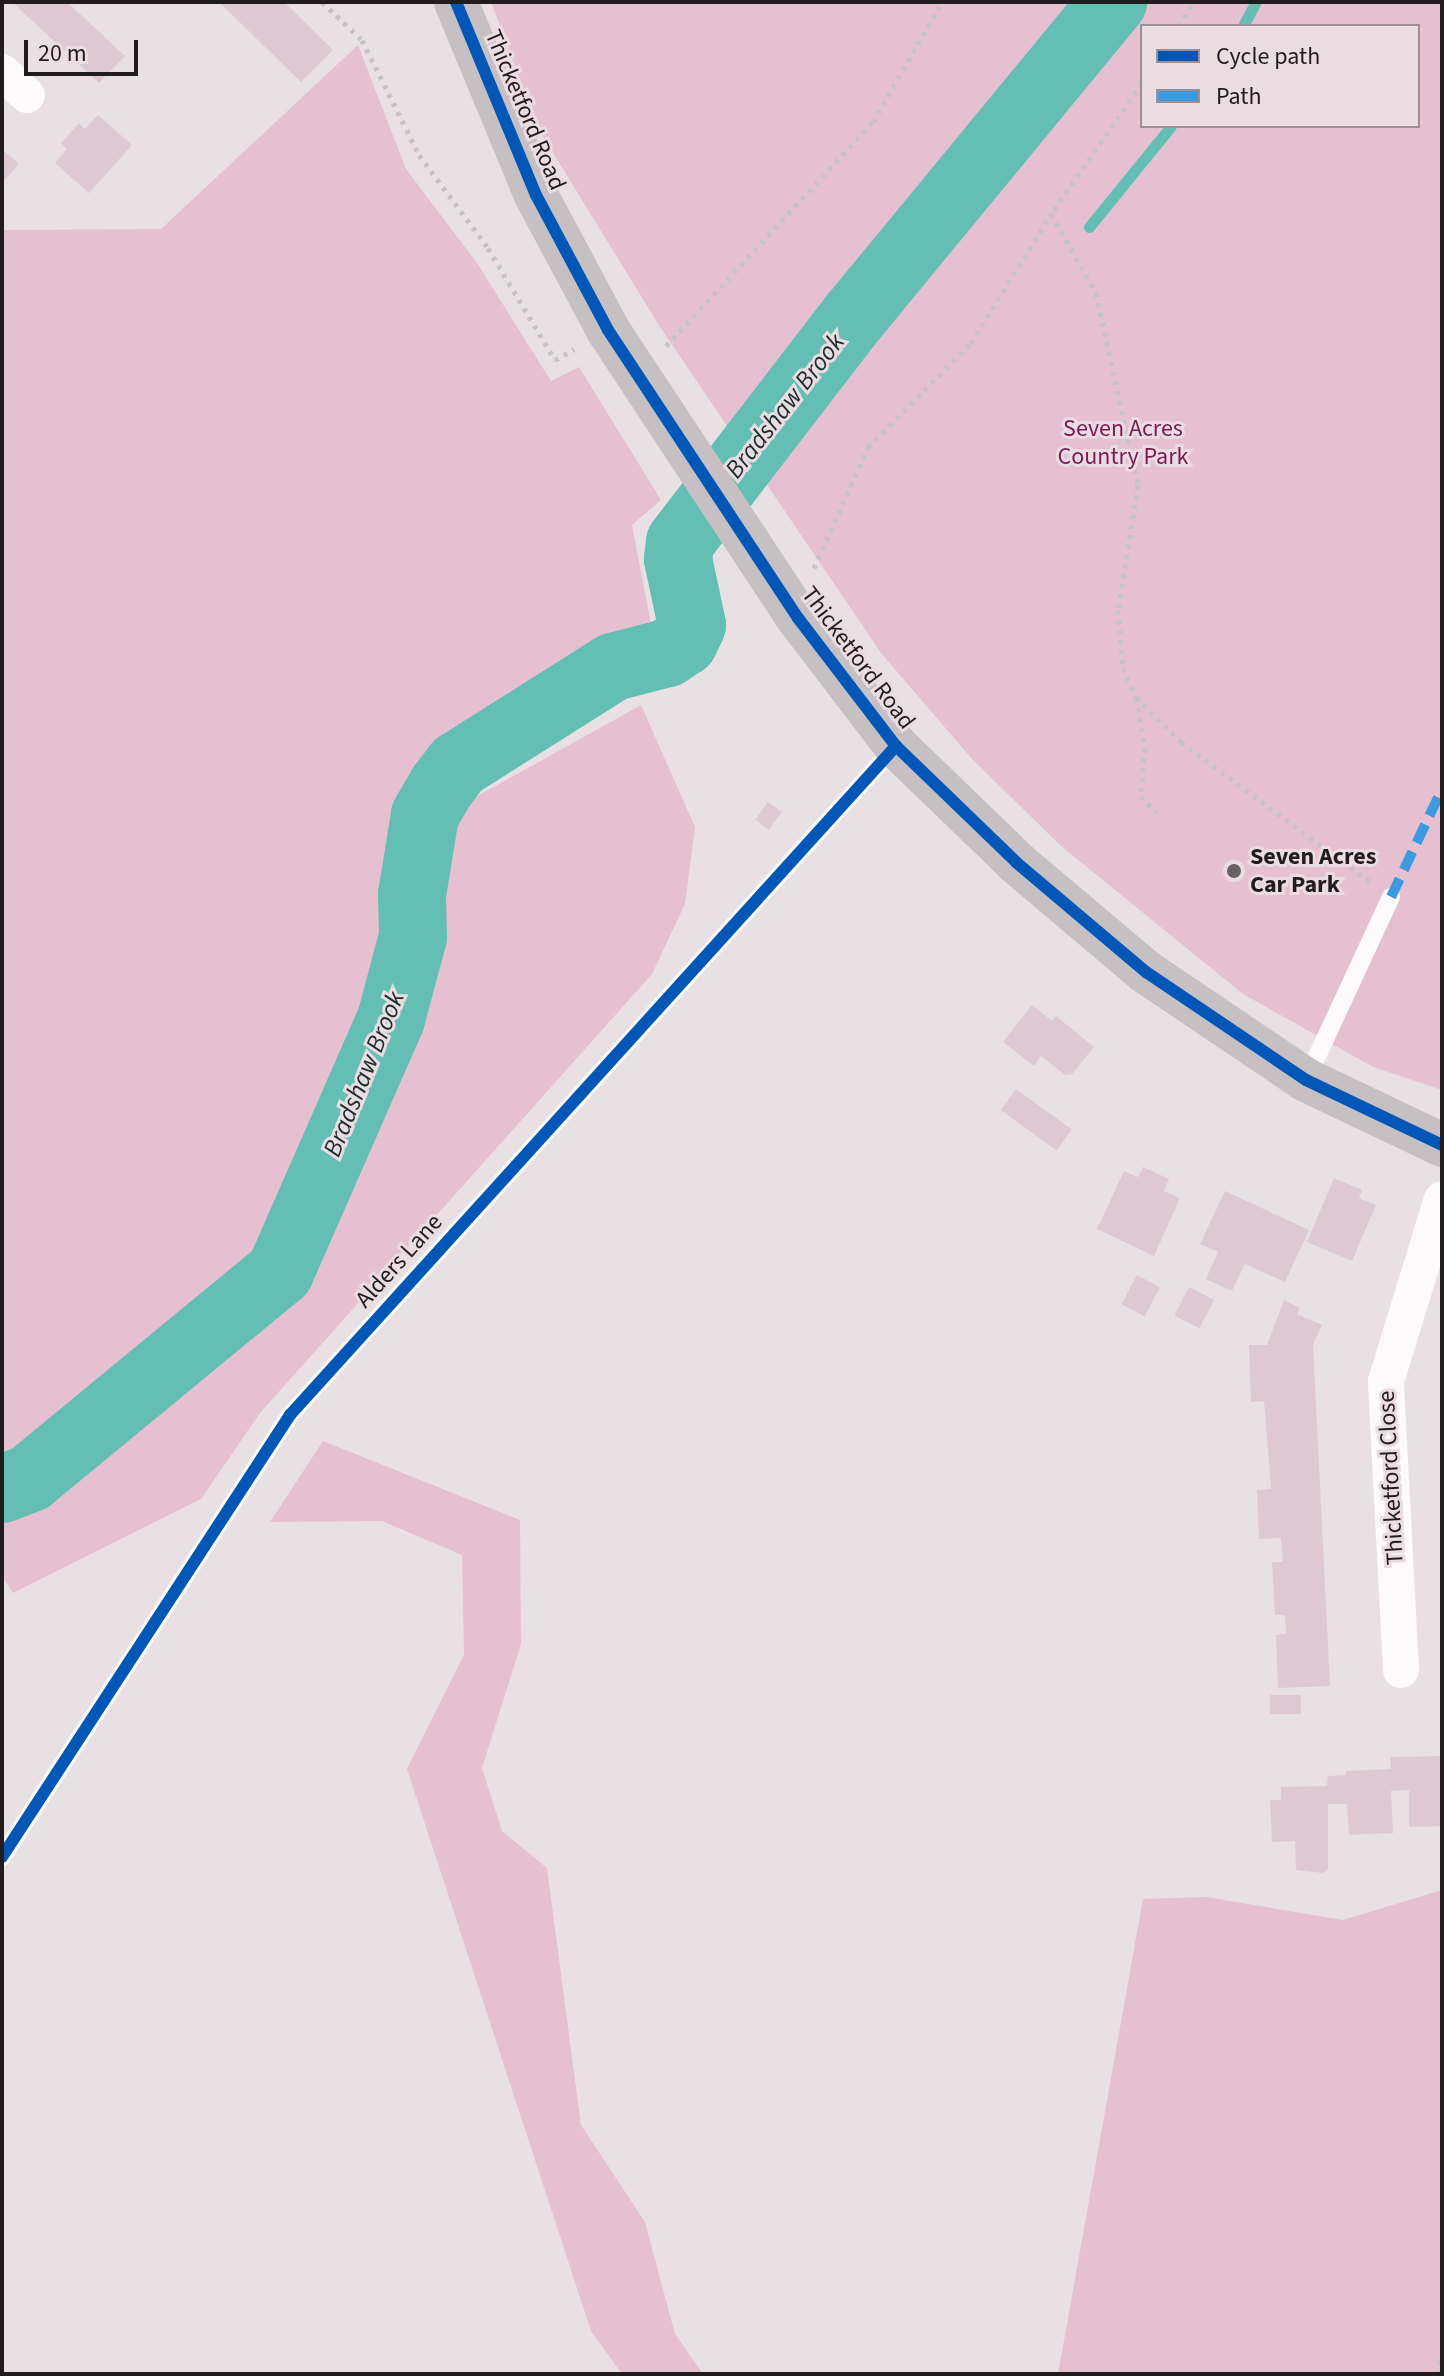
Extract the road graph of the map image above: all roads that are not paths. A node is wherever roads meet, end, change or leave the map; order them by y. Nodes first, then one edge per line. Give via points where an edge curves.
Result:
1 (456, 2) edge
2 (896, 746) junction
3 (1391, 897) road end
4 (1306, 1080) junction
5 (1442, 1145) edge
6 (1442, 1199) edge
7 (1401, 1670) dead end
8 (2, 1857) edge

1 - 2 street, Thicketford Road via 536,195 608,330 798,618
2 - 4 street, Thicketford Road via 1017,863 1146,972
2 - 8 lane, Alders Lane via 290,1415
3 - 4 lane
4 - 5 street, Thicketford Road
6 - 7 street, Thicketford Close via 1386,1381

